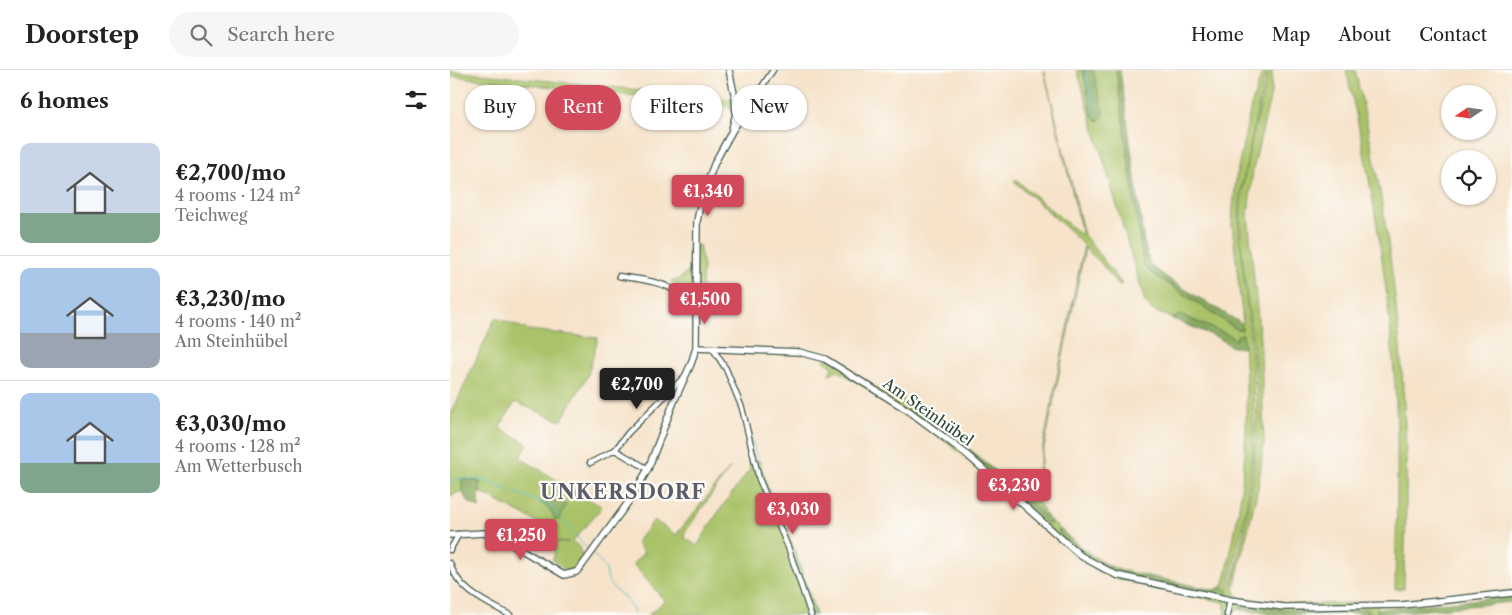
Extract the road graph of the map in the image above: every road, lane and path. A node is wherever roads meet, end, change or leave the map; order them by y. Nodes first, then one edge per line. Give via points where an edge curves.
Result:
1 (729, 70) edge
2 (773, 70) edge
3 (732, 85) edge
4 (763, 85) edge
5 (732, 129) edge
6 (733, 130) edge
7 (731, 133) junction
8 (619, 276) dead end
9 (696, 305) junction
10 (696, 348) junction
11 (713, 350) junction
12 (684, 376) junction
13 (660, 401) junction
14 (672, 406) junction
15 (615, 450) junction
16 (590, 463) dead end
17 (648, 469) junction
18 (459, 534) junction
19 (450, 535) edge
20 (450, 550) edge
21 (450, 564) edge
22 (1512, 593) edge
23 (1230, 600) junction
24 (510, 615) edge
25 (811, 615) edge
26 (1227, 615) edge

1 - 3 street
2 - 4 street
5 - 7 street
6 - 7 street
7 - 9 street via 702,196 697,221
8 - 9 street via 660,284 672,289 690,307
9 - 10 street
10 - 11 street, Am Steinhübel
10 - 12 street
11 - 23 street, Am Steinhübel via 798,352 825,359 965,452 1029,512 1091,563 1116,575
11 - 25 street via 726,369 742,408 759,479 790,553
12 - 13 street
12 - 14 street
13 - 14 street
13 - 15 street
14 - 17 street
15 - 16 street
15 - 17 street
17 - 18 street via 632,497 578,571 564,574 490,535 478,532
18 - 19 street
18 - 20 street
21 - 24 street via 465,588
22 - 23 street, Am Steinhübel via 1333,607 1284,608
23 - 26 street

